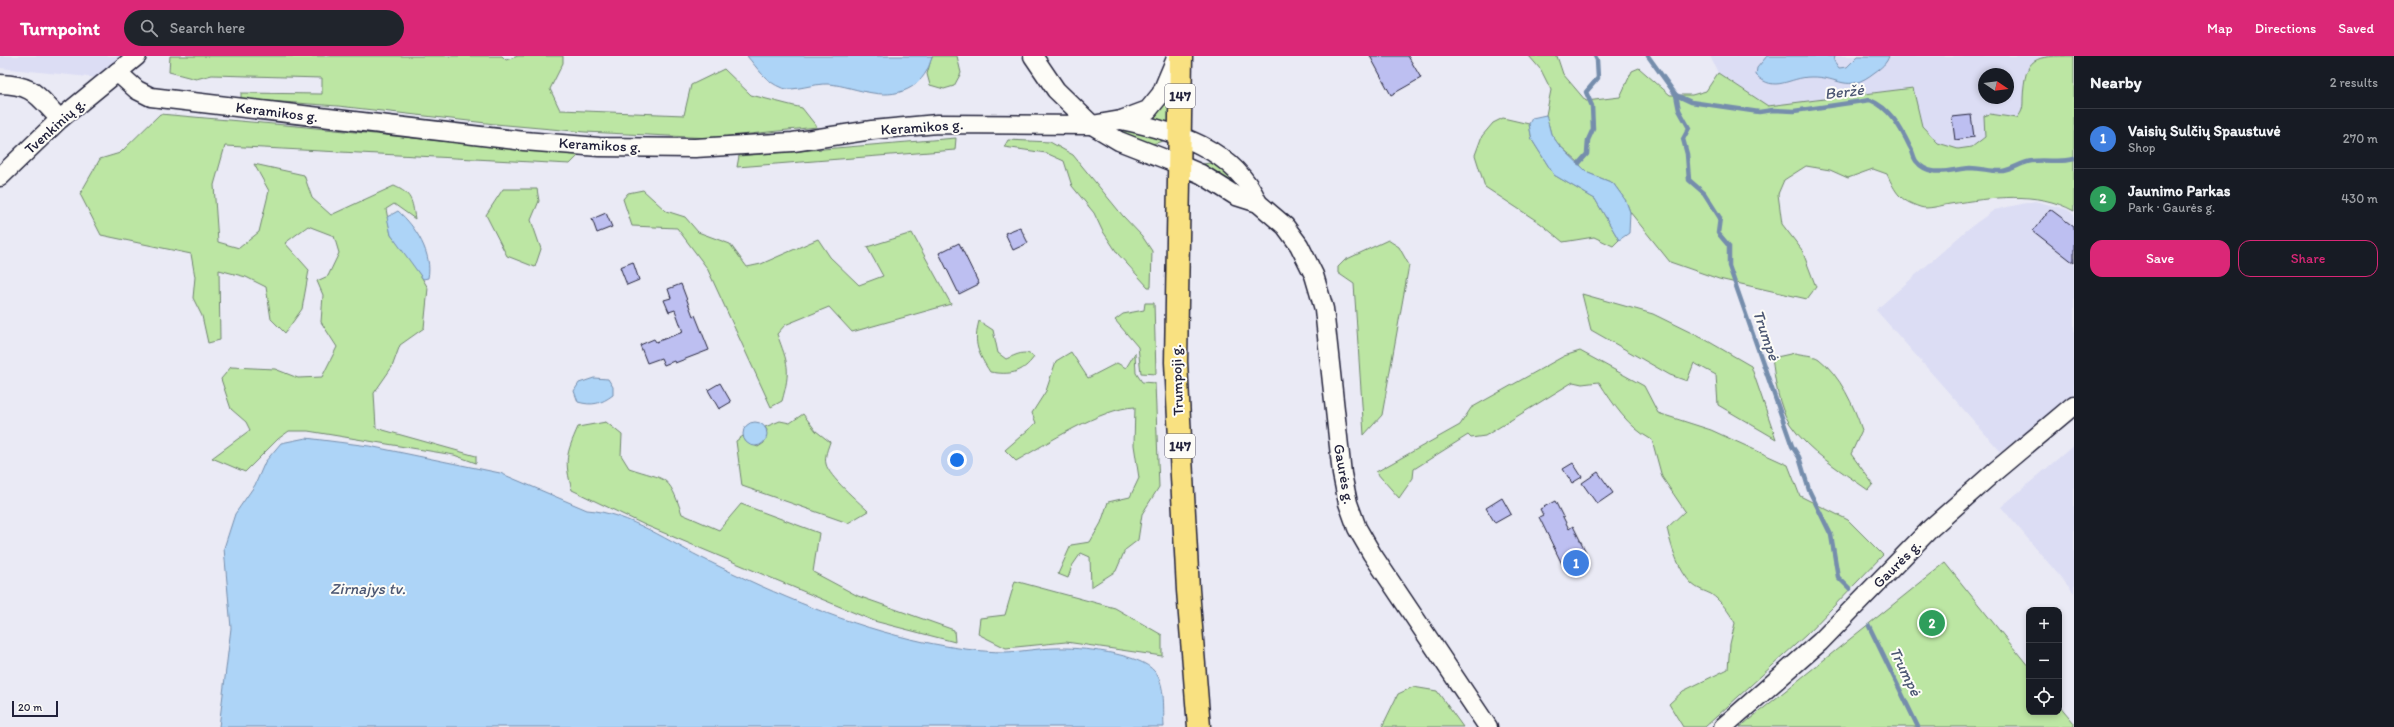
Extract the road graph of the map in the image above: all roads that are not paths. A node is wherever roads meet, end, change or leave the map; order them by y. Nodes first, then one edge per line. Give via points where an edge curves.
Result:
1 (138, 56) edge
2 (1033, 56) edge
3 (1177, 56) edge
4 (1181, 56) edge
5 (117, 72) junction
6 (0, 84) edge
7 (60, 119) junction
8 (1122, 120) junction
9 (1092, 125) junction
10 (1179, 135) junction
11 (1178, 164) junction
12 (0, 177) edge
13 (1258, 203) junction
14 (2074, 405) edge
15 (1199, 727) edge
16 (1488, 727) edge
17 (1723, 727) edge

1 - 5 street, Tvenkinių g.
2 - 9 street via 1056,90
3 - 8 street via 1161,94 1148,110
4 - 10 main road, Trumpoji g. / 147
5 - 7 street, Tvenkinių g.
5 - 9 street, Keramikos g. via 137,90 151,97 599,147 695,148 793,142 872,130 937,124
6 - 7 street via 29,88
7 - 12 street, Tvenkinių g.
8 - 9 street, Keramikos g.
8 - 10 street, Gaurės g.
9 - 11 street, Gaurės g. via 1120,141
10 - 11 main road, Trumpoji g. / 147
10 - 13 street, Gaurės g. via 1222,158 1250,185
11 - 13 street, Gaurės g. via 1201,174 1236,196
11 - 15 main road, Trumpoji g. / 147 via 1176,362 1188,590
13 - 16 street, Gaurės g. via 1285,226 1299,245 1314,275 1324,309 1342,474 1357,528
14 - 17 street, Gaurės g. via 1932,528 1820,642

